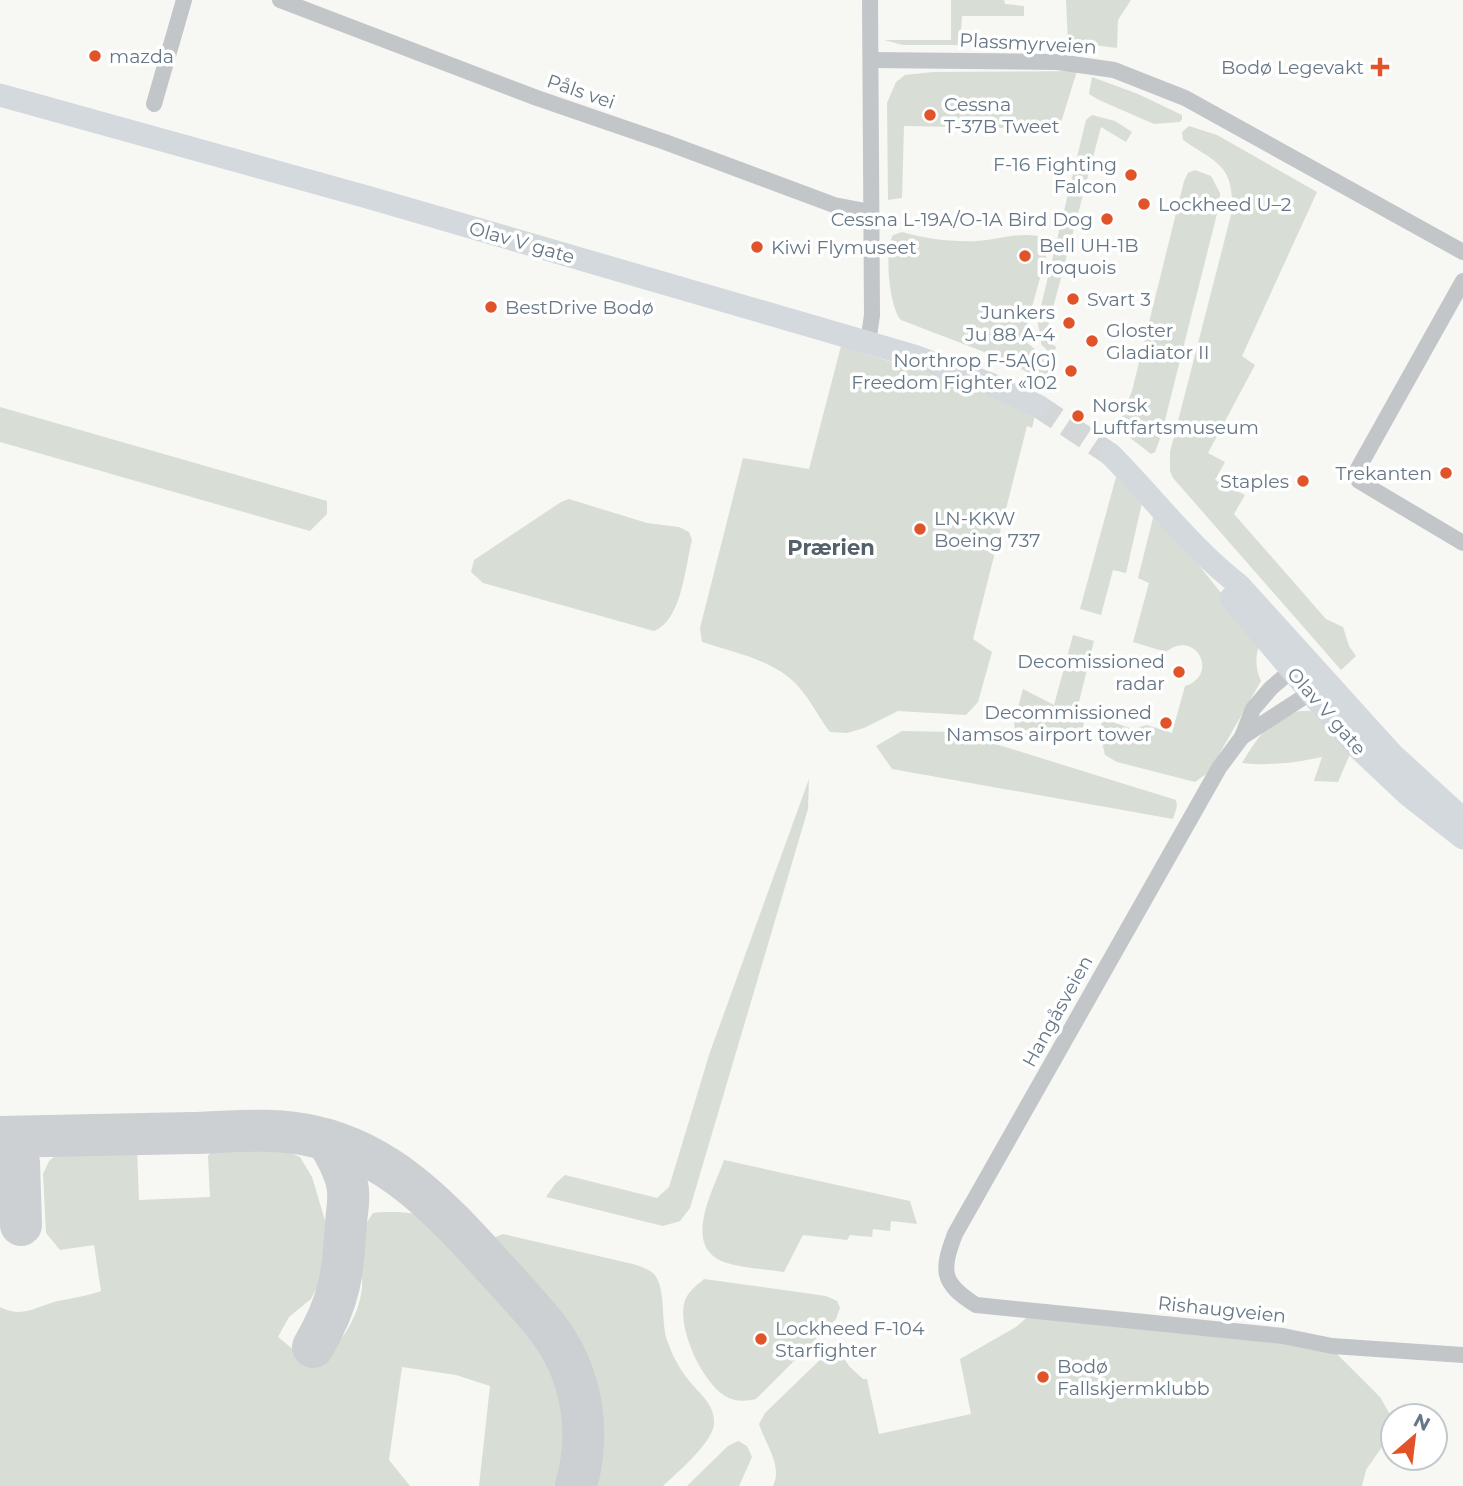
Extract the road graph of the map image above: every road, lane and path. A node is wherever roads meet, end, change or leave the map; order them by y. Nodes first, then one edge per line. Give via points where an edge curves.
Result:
1 (184, 0) edge
2 (280, 0) edge
3 (870, 0) edge
4 (871, 60) junction
5 (0, 95) edge
6 (154, 104) dead end
7 (871, 212) junction
8 (1463, 252) edge
9 (1463, 281) edge
10 (868, 343) junction
11 (1038, 406) tunnel mouth
12 (1110, 454) tunnel mouth
13 (1463, 543) edge
14 (1213, 564) junction
15 (1291, 671) junction
16 (1313, 682) junction
17 (1242, 737) junction
18 (1463, 819) edge
19 (1463, 838) edge
20 (976, 1305) joint
21 (1463, 1355) edge

1 - 6 street
2 - 7 street, Påls vei via 834,205
3 - 4 street
4 - 7 street
4 - 8 street, Plassmyrveien via 1058,62 1114,70 1185,98
5 - 10 highway, Olav V gate
7 - 10 street
9 - 13 street via 1355,474 1359,481
10 - 11 highway, Olav V gate via 950,368
12 - 14 highway, Olav V gate
14 - 15 highway, Olav V gate via 1228,593
14 - 16 highway, Olav V gate via 1239,584
15 - 16 highway, Olav V gate
15 - 17 street via 1253,709
16 - 17 street
16 - 18 highway, Olav V gate
16 - 19 highway, Olav V gate via 1378,769
17 - 20 street, Hangåsveien via 1214,777 955,1234 946,1274 956,1293
20 - 21 street, Rishaugveien via 1283,1336 1332,1346

